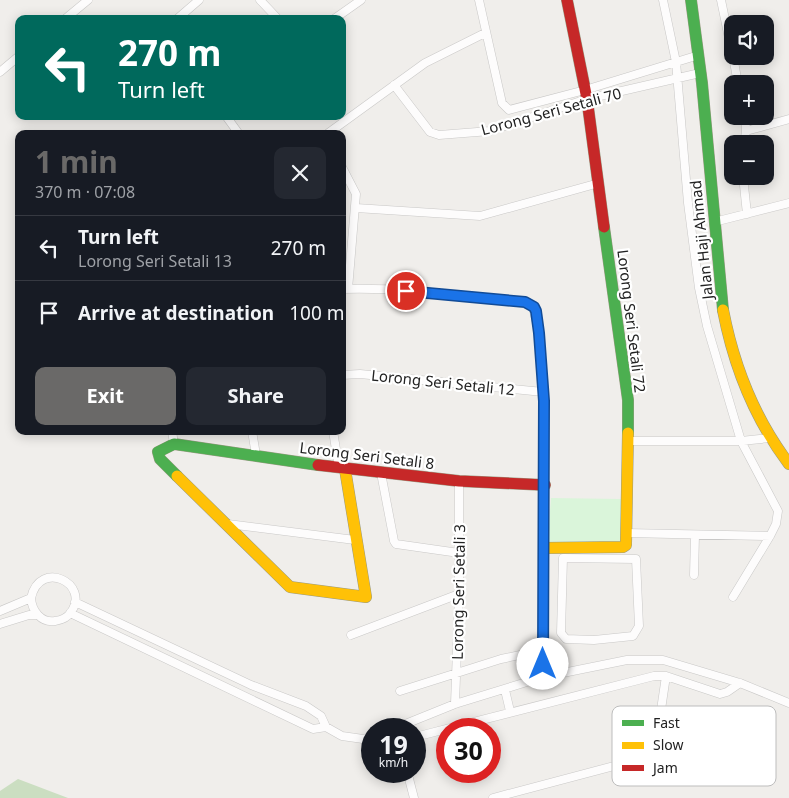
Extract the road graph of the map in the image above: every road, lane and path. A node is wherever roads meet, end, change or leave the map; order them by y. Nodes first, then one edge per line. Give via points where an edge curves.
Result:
1 (88, 0) edge
2 (199, 0) edge
3 (260, 0) edge
4 (361, 0) edge
5 (479, 0) edge
6 (567, 0) edge
7 (663, 0) edge
8 (690, 0) edge
9 (721, 0) edge
10 (70, 15) edge
11 (181, 15) edge
12 (274, 15) edge
13 (340, 15) edge
14 (724, 15) edge
15 (485, 33) junction
16 (699, 55) junction
17 (15, 59) edge
18 (676, 62) junction
19 (0, 72) edge
20 (700, 73) junction
21 (677, 78) junction
22 (394, 85) junction
23 (586, 94) junction
24 (789, 119) edge
25 (745, 125) edge
26 (332, 130) edge
27 (746, 131) junction
28 (745, 135) edge
29 (346, 174) edge
30 (598, 183) junction
31 (743, 185) edge
32 (789, 203) edge
33 (356, 208) junction
34 (748, 214) junction
35 (714, 222) junction
36 (346, 242) edge
37 (353, 242) junction
38 (346, 283) edge
39 (346, 289) edge
40 (346, 375) edge
41 (543, 392) junction
42 (173, 435) edge
43 (253, 435) edge
44 (334, 435) edge
45 (770, 438) junction
46 (741, 440) junction
47 (627, 441) junction
48 (174, 444) junction
49 (256, 455) junction
50 (789, 464) edge
51 (342, 469) junction
52 (381, 473) junction
53 (459, 481) junction
54 (545, 485) junction
55 (228, 524) junction
56 (626, 533) junction
57 (695, 534) junction
58 (770, 536) junction
59 (355, 540) junction
60 (544, 548) junction
61 (460, 552) junction
62 (694, 575) dead end
63 (544, 586) junction
64 (561, 586) junction
65 (459, 594) junction
66 (734, 597) dead end
67 (31, 598) junction
68 (75, 602) junction
69 (0, 610) edge
70 (70, 613) junction
71 (37, 615) junction
72 (0, 624) edge
73 (351, 635) dead end
74 (543, 650) junction
75 (457, 673) junction
76 (666, 676) junction
77 (543, 677) junction
78 (740, 683) junction
79 (505, 690) junction
80 (400, 691) dead end
81 (789, 703) edge
82 (456, 704) junction
83 (662, 706) edge
84 (510, 711) junction
85 (421, 718) edge
86 (326, 727) junction
87 (426, 734) edge
88 (361, 739) edge
89 (612, 767) edge
90 (410, 783) edge
91 (414, 798) edge
92 (493, 798) edge

1 - 10 street
2 - 11 street
3 - 12 street
4 - 13 street
5 - 15 street
6 - 23 street, Lorong Seri Setali 72
7 - 18 street
8 - 16 street, Jalan Haji Ahmad
9 - 14 street
15 - 22 street via 425,63
15 - 23 street via 502,103 509,110
16 - 18 street
16 - 20 street, Jalan Haji Ahmad
17 - 19 street
18 - 21 street
18 - 23 street
20 - 21 street, Lorong Seri Setali 70
20 - 35 street, Jalan Haji Ahmad
21 - 23 street, Lorong Seri Setali 70
21 - 46 street via 699,288
22 - 23 street, Lorong Seri Setali 70 via 430,132 438,135 490,131
22 - 26 street
23 - 30 street, Lorong Seri Setali 72
24 - 27 street
25 - 27 street
27 - 28 street
29 - 33 street via 356,194
30 - 33 street via 480,216
30 - 47 street, Lorong Seri Setali 72 via 628,400
31 - 34 street
32 - 34 street
33 - 37 street
34 - 35 street
35 - 45 street, Jalan Haji Ahmad via 724,310 734,354
36 - 37 street
37 - 38 street
39 - 41 street via 525,302 534,307
40 - 41 street, Lorong Seri Setali 12
41 - 54 street
42 - 48 street
43 - 49 street
44 - 51 street
45 - 46 street
45 - 50 street, Jalan Haji Ahmad
46 - 47 street
46 - 58 street via 778,511
47 - 56 street, Lorong Seri Setali 72
48 - 49 street, Lorong Seri Setali 8
48 - 55 street via 158,452 160,459
49 - 51 street, Lorong Seri Setali 8
51 - 52 street, Lorong Seri Setali 8
51 - 59 street
52 - 53 street, Lorong Seri Setali 8
52 - 61 street via 396,544
53 - 54 street, Lorong Seri Setali 8
53 - 61 street, Lorong Seri Setali 3
54 - 60 street
55 - 59 street
55 - 59 street via 290,587 366,597
56 - 57 street
56 - 60 street, Lorong Seri Setali 72 via 626,545 623,547
57 - 58 street
57 - 62 street
58 - 66 street
60 - 63 street
61 - 65 street, Lorong Seri Setali 3
63 - 64 street
63 - 74 street
64 - 64 street via 563,558 636,559 638,630 633,636 566,639 561,633
65 - 73 street
65 - 75 street, Lorong Seri Setali 3
67 - 68 street via 36,585 48,577 56,577 68,583
67 - 69 street
67 - 71 street
68 - 70 street
68 - 86 street via 252,685 306,706 321,716
70 - 71 street via 65,618 50,621
70 - 86 street via 306,726 313,729
71 - 72 street
74 - 75 street
74 - 77 street
75 - 80 street
75 - 82 street, Lorong Seri Setali 3
76 - 78 street via 720,694
76 - 83 street
76 - 84 street via 654,676
77 - 78 street via 617,661 655,658
77 - 79 street
78 - 81 street
79 - 82 street
79 - 84 street
82 - 85 street
84 - 87 street
86 - 88 street via 349,739
89 - 92 street
90 - 91 street

